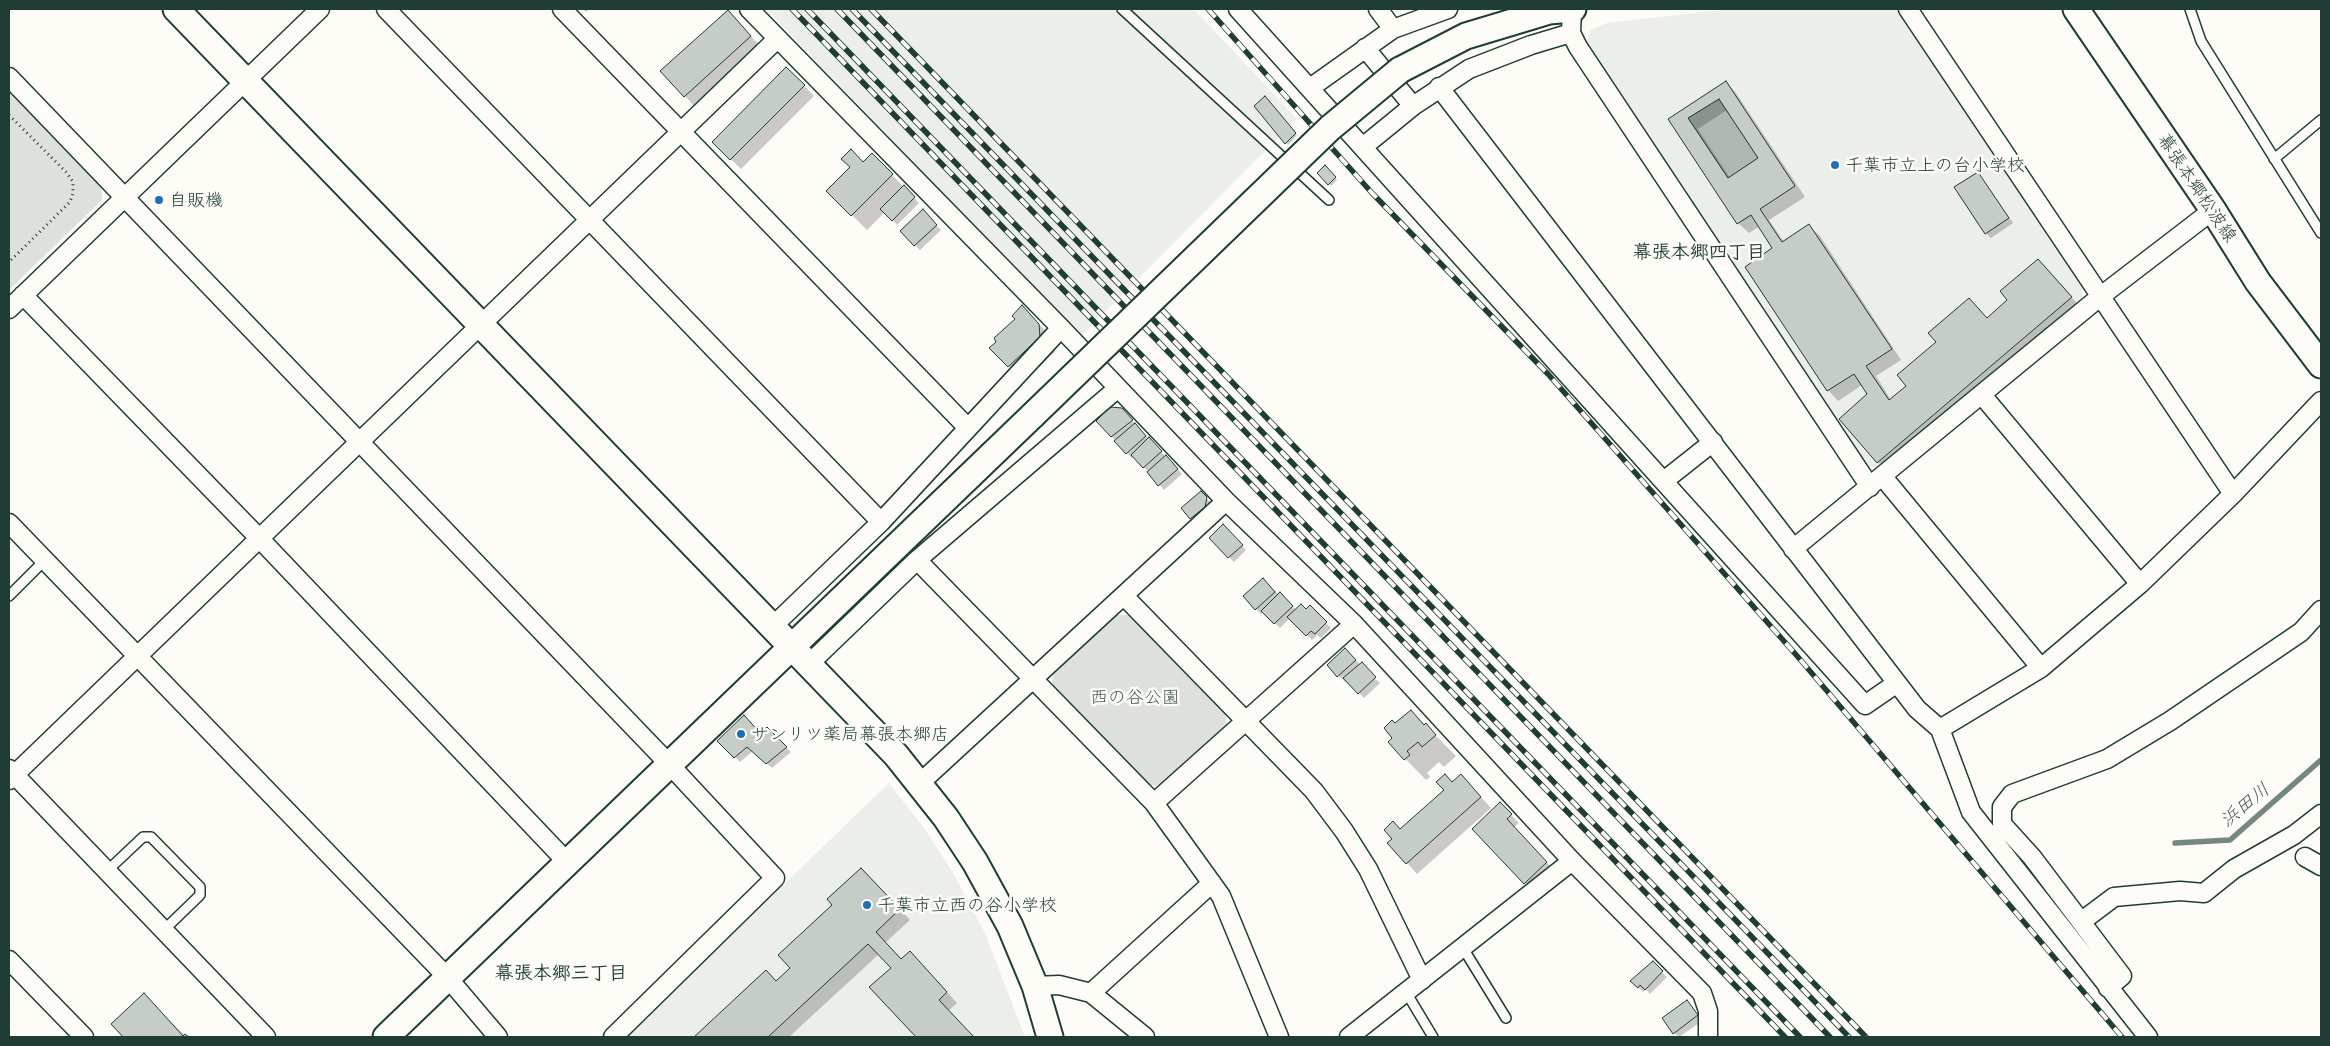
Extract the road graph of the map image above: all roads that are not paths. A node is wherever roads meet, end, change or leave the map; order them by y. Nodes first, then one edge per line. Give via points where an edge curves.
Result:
1 (176, 9) edge
2 (320, 9) edge
3 (386, 9) edge
4 (562, 9) edge
5 (749, 9) edge
6 (1122, 9) edge
7 (1238, 9) edge
8 (1378, 9) edge
9 (1448, 9) edge
10 (1908, 9) edge
11 (2076, 9) edge
12 (2190, 9) edge
13 (1572, 15) edge
14 (1393, 29) junction
15 (777, 39) junction
16 (1365, 48) junction
17 (9, 77) edge
18 (246, 81) junction
19 (1439, 87) junction
20 (1310, 88) junction
21 (1413, 106) junction
22 (2321, 120) edge
23 (681, 132) junction
24 (1364, 146) junction
25 (2274, 159) junction
26 (124, 196) junction
27 (1329, 200) dead end
28 (2213, 210) junction
29 (590, 221) junction
30 (2321, 233) edge
31 (23, 295) junction
32 (2101, 296) junction
33 (9, 309) edge
34 (481, 325) junction
35 (1061, 328) junction
36 (2321, 365) edge
37 (1118, 388) junction
38 (1982, 395) junction
39 (2321, 402) edge
40 (968, 428) junction
41 (360, 441) junction
42 (1713, 442) junction
43 (1665, 480) junction
44 (1877, 482) junction
45 (2233, 494) junction
46 (1226, 501) junction
47 (881, 522) junction
48 (9, 523) edge
49 (258, 538) junction
50 (1793, 549) junction
51 (45, 560) junction
52 (917, 560) junction
53 (2140, 584) junction
54 (9, 596) edge
55 (1124, 596) junction
56 (2321, 610) edge
57 (1354, 624) junction
58 (773, 626) junction
59 (791, 646) junction
60 (138, 657) junction
61 (808, 664) junction
62 (2041, 668) junction
63 (1032, 680) junction
64 (1897, 683) junction
65 (1245, 720) junction
66 (1940, 728) junction
67 (669, 764) junction
68 (11, 775) edge
69 (920, 783) junction
70 (1154, 803) junction
71 (2321, 814) edge
72 (2305, 857) dead end
73 (1572, 861) junction
74 (567, 862) junction
75 (2321, 866) edge
76 (107, 871) junction
77 (1212, 883) junction
78 (2082, 921) junction
79 (164, 930) junction
80 (1463, 948) junction
81 (9, 960) edge
82 (448, 978) junction
83 (1422, 980) junction
84 (1035, 986) junction
85 (2108, 988) junction
86 (1406, 992) junction
87 (1091, 994) junction
88 (1506, 1018) dead end
89 (84, 1037) edge
90 (266, 1037) edge
91 (386, 1037) edge
92 (498, 1037) edge
93 (613, 1037) edge
94 (1050, 1037) edge
95 (1144, 1037) edge
96 (1279, 1037) edge
97 (1349, 1037) edge
98 (1433, 1037) edge
99 (1708, 1037) edge
100 (2148, 1037) edge

1 - 18 street
2 - 18 street
3 - 29 street
4 - 23 street
5 - 15 street
6 - 27 lane
7 - 20 street
8 - 14 street
9 - 14 street
10 - 32 street
11 - 28 street, 幕張本郷松波線
12 - 25 lane via 2202,41
13 - 19 street via 1531,45 1469,69
13 - 44 street via 1584,55
13 - 59 street, bridge via 1549,11 1466,36 1400,70 1330,128
14 - 16 street
15 - 23 street
15 - 35 street
16 - 20 street
16 - 21 street
17 - 26 street
18 - 26 street
18 - 34 street
19 - 21 street
19 - 42 street
20 - 24 street
21 - 24 street
22 - 25 lane
23 - 29 street
23 - 40 street
24 - 43 street
25 - 30 lane
26 - 31 street
26 - 41 street
28 - 32 street
28 - 36 street, 幕張本郷松波線 via 2258,282
29 - 34 street
29 - 47 street
31 - 33 street
31 - 49 street
32 - 38 street
32 - 45 street
34 - 41 street
34 - 58 street
35 - 37 street
35 - 40 street
37 - 46 street
37 - 52 street
38 - 44 street
38 - 53 street
39 - 45 street
40 - 47 street
41 - 49 street
41 - 67 street
42 - 43 street
42 - 50 street
43 - 64 street via 1865,705
44 - 50 street
44 - 62 street
45 - 53 street
46 - 55 street
46 - 57 street
47 - 58 street
48 - 51 street
49 - 60 street
49 - 74 street
50 - 64 street
51 - 54 lane
51 - 60 street
52 - 61 street
52 - 63 street
53 - 62 street
55 - 63 street
55 - 65 street
56 - 78 street via 2301,632 2170,722 2107,759 2012,794 2007,800 2002,807 2002,824
57 - 65 street
57 - 73 street
58 - 59 street
59 - 61 street
59 - 67 street
60 - 68 street
60 - 82 street
61 - 69 street
62 - 66 street
63 - 69 street
63 - 70 street
64 - 66 street via 1917,709
65 - 70 street
65 - 83 street via 1314,791 1344,831 1368,869
66 - 85 street via 1971,812
67 - 74 street
67 - 93 street via 775,878
68 - 76 street
69 - 84 street via 975,862 1010,926
70 - 77 street
71 - 78 street via 2294,835 2234,869 2204,893 2180,891 2114,898
72 - 75 street
73 - 80 street
73 - 99 street via 1702,993 1708,1011
74 - 82 street
76 - 79 street
76 - 79 lane via 142,837 151,837 200,887 200,895
77 - 87 street
77 - 96 street via 1221,896
78 - 85 street via 2122,976
79 - 90 street
80 - 83 street
80 - 88 lane
81 - 89 street
82 - 91 street
82 - 92 street
83 - 86 street
84 - 87 street via 1059,985
84 - 94 street
85 - 100 street
86 - 97 street
86 - 98 lane
87 - 95 street

